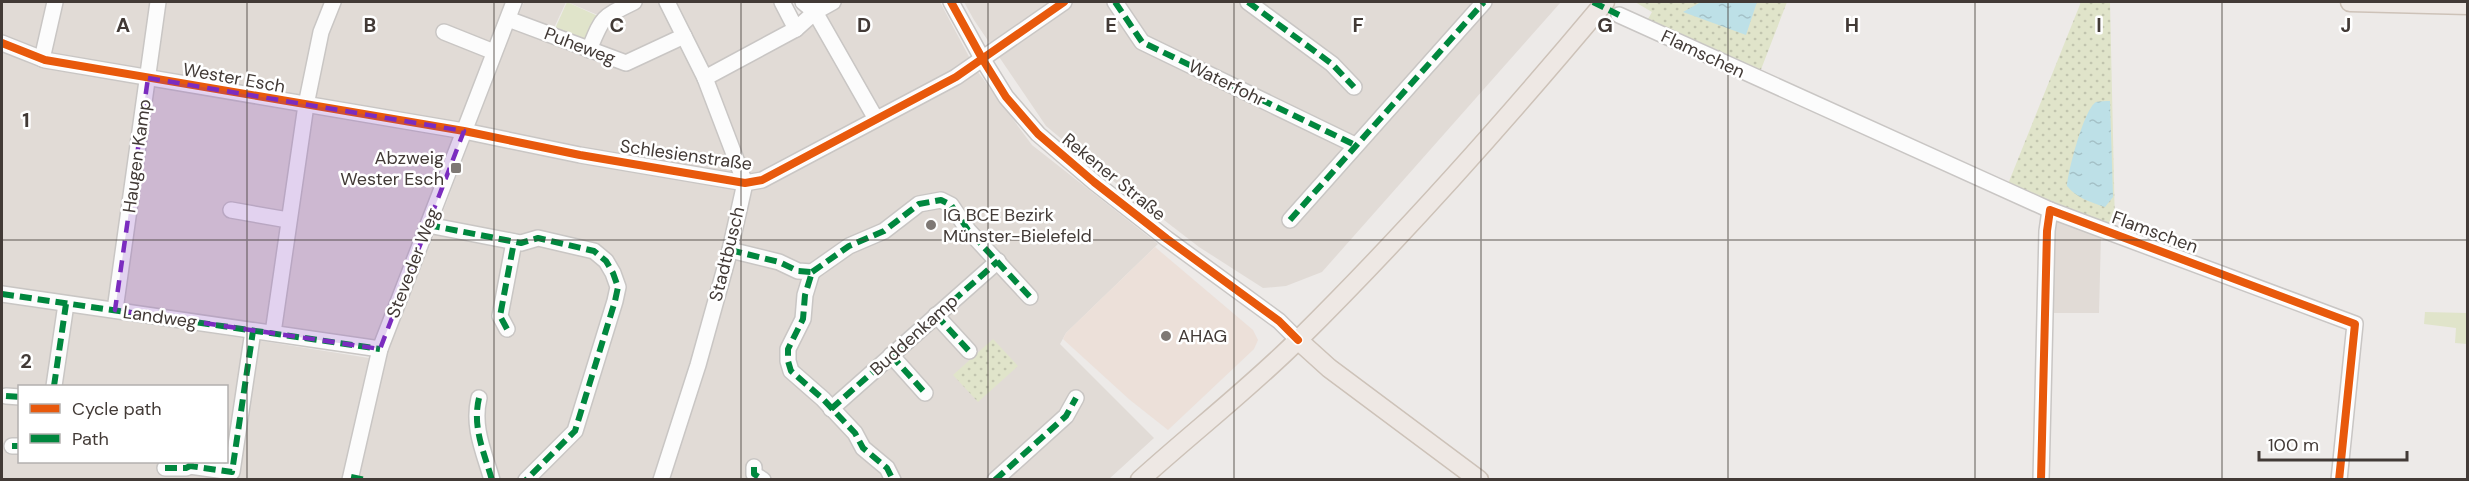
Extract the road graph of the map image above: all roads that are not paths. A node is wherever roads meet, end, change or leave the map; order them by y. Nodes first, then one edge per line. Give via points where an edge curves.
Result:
1 (55, 2) edge
2 (158, 2) edge
3 (333, 2) edge
4 (514, 2) edge
5 (634, 2) edge
6 (667, 2) edge
7 (782, 2) edge
8 (833, 2) edge
9 (951, 2) edge
10 (1064, 2) edge
11 (1115, 2) edge
12 (1248, 2) edge
13 (1484, 2) edge
14 (1605, 2) edge
15 (2350, 2) edge
16 (2468, 5) edge
17 (809, 7) edge
18 (1619, 15) dead end
19 (508, 19) junction
20 (796, 29) junction
21 (444, 32) dead end
22 (684, 36) junction
23 (2, 43) edge
24 (589, 50) junction
25 (495, 52) junction
26 (42, 59) junction
27 (983, 60) junction
28 (148, 78) junction
29 (705, 78) junction
30 (1354, 87) dead end
31 (306, 105) junction
32 (876, 119) junction
33 (464, 131) junction
34 (1355, 145) junction
35 (745, 183) junction
36 (231, 210) dead end
37 (2050, 210) junction
38 (288, 220) junction
39 (1290, 220) dead end
40 (428, 225) junction
41 (514, 242) junction
42 (730, 250) junction
43 (998, 261) junction
44 (812, 273) junction
45 (2, 294) edge
46 (1030, 297) dead end
47 (66, 304) junction
48 (115, 310) junction
49 (936, 315) junction
50 (507, 329) dead end
51 (253, 331) junction
52 (273, 333) junction
53 (1298, 340) junction
54 (380, 349) junction
55 (969, 351) dead end
56 (891, 355) junction
57 (54, 385) edge
58 (925, 393) dead end
59 (479, 398) dead end
60 (1076, 398) dead end
61 (831, 409) junction
62 (232, 430) edge
63 (190, 464) edge
64 (165, 468) dead end
65 (355, 479) edge
66 (1477, 479) edge
67 (492, 480) edge
68 (526, 480) edge
69 (661, 480) edge
70 (893, 480) edge
71 (995, 480) edge
72 (1140, 480) edge
73 (2041, 480) edge
74 (2339, 480) edge

1 - 26 street
2 - 28 street, Haugen Kamp
3 - 31 street via 321,32
4 - 19 street, Steveder Weg
5 - 24 street via 605,16
6 - 22 street, Stadtbusch
7 - 20 street
8 - 17 street
9 - 27 street, Rekener Straße
10 - 27 street, Schlesienstraße
11 - 34 street, Waterfohr via 1142,42
12 - 30 street via 1324,57
13 - 34 street
14 - 53 main road via 1484,144
15 - 16 main road
17 - 20 street
17 - 32 street
18 - 37 street, Flamschen
19 - 24 street, Puheweg
19 - 25 street, Steveder Weg
20 - 29 street
21 - 25 street
22 - 24 street, Puheweg via 626,63
22 - 29 street, Stadtbusch
23 - 26 street, Wester Esch
25 - 33 street, Steveder Weg
26 - 28 street, Wester Esch
27 - 32 street, Schlesienstraße
27 - 53 street, Rekener Straße via 1006,97 1038,134 1094,182 1279,321
28 - 31 street, Wester Esch
28 - 48 street, Haugen Kamp
29 - 35 street, Stadtbusch
31 - 33 street, Wester Esch
31 - 38 street, Wester Esch
32 - 35 street, Schlesienstraße via 762,180
33 - 35 street, Schlesienstraße
33 - 40 street, Steveder Weg
34 - 39 street
35 - 42 street, Stadtbusch
36 - 38 street
37 - 73 street
37 - 74 street, Flamschen via 2355,324
38 - 52 street, Wester Esch
40 - 41 street
40 - 54 street, Steveder Weg
41 - 50 street via 500,316
41 - 68 street via 538,238 594,252 606,261 618,287 575,431
42 - 44 street
42 - 69 street, Stadtbusch
43 - 44 street via 968,230 951,205 932,200 919,204 884,231 849,246
43 - 46 street
43 - 49 street, Buddenkamp
44 - 61 street via 803,319 788,349 788,361 791,371
45 - 47 street, Landweg
47 - 48 street, Landweg
47 - 57 street
48 - 51 street, Landweg
49 - 55 street
49 - 56 street, Buddenkamp
51 - 52 street, Landweg
51 - 62 street
52 - 54 street, Landweg
53 - 66 main road via 1329,368
53 - 72 main road
54 - 65 street, Steveder Weg
56 - 58 street
56 - 61 street, Buddenkamp
59 - 67 street via 476,427
60 - 71 street via 1066,416
61 - 70 street via 855,433 863,448 887,468
62 - 63 street via 232,472
63 - 64 street via 186,468

